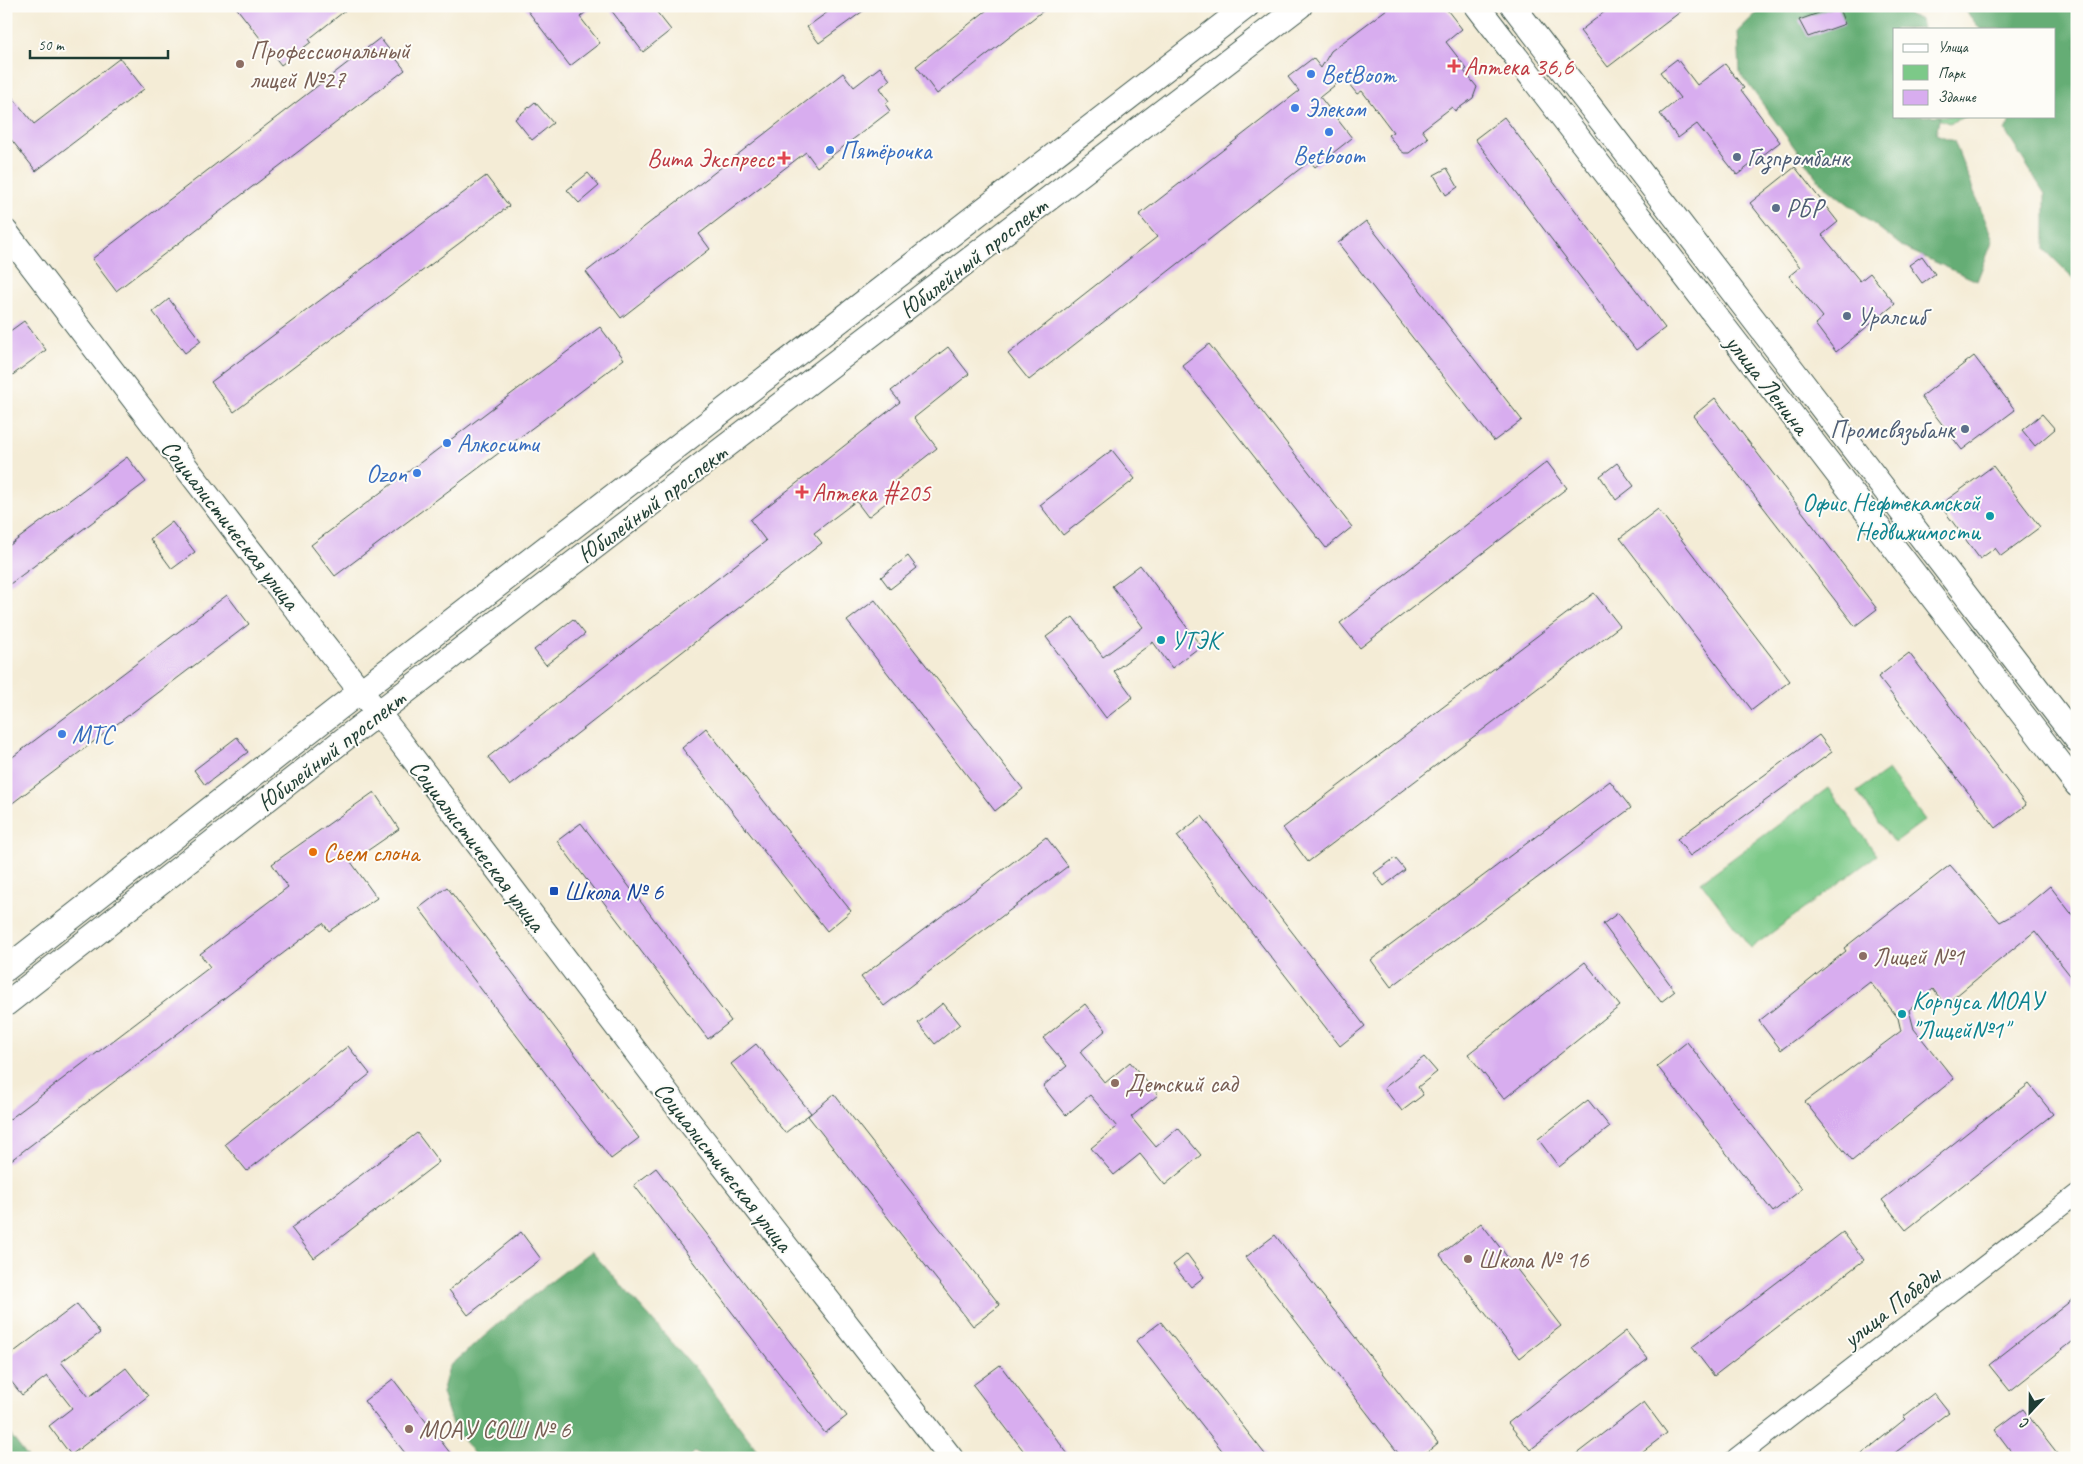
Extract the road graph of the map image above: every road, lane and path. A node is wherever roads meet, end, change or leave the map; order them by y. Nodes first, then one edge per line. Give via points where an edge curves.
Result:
1 (1247, 6) edge
2 (1300, 6) edge
3 (1477, 6) edge
4 (1513, 6) edge
5 (6, 232) edge
6 (360, 692) junction
7 (377, 714) junction
8 (2077, 740) edge
9 (2077, 785) edge
10 (6, 969) edge
11 (6, 1004) edge
12 (2077, 1194) edge
13 (951, 1458) edge
14 (1736, 1458) edge

1 - 6 main road, Юбилейный проспект
2 - 7 main road, Юбилейный проспект
3 - 9 main road, улица Ленина
4 - 8 main road, улица Ленина
5 - 6 main road, Социалистическая улица
6 - 7 main road, Социалистическая улица
6 - 10 main road, Юбилейный проспект
7 - 11 main road, Юбилейный проспект
7 - 13 main road, Социалистическая улица
12 - 14 street, улица Победы

